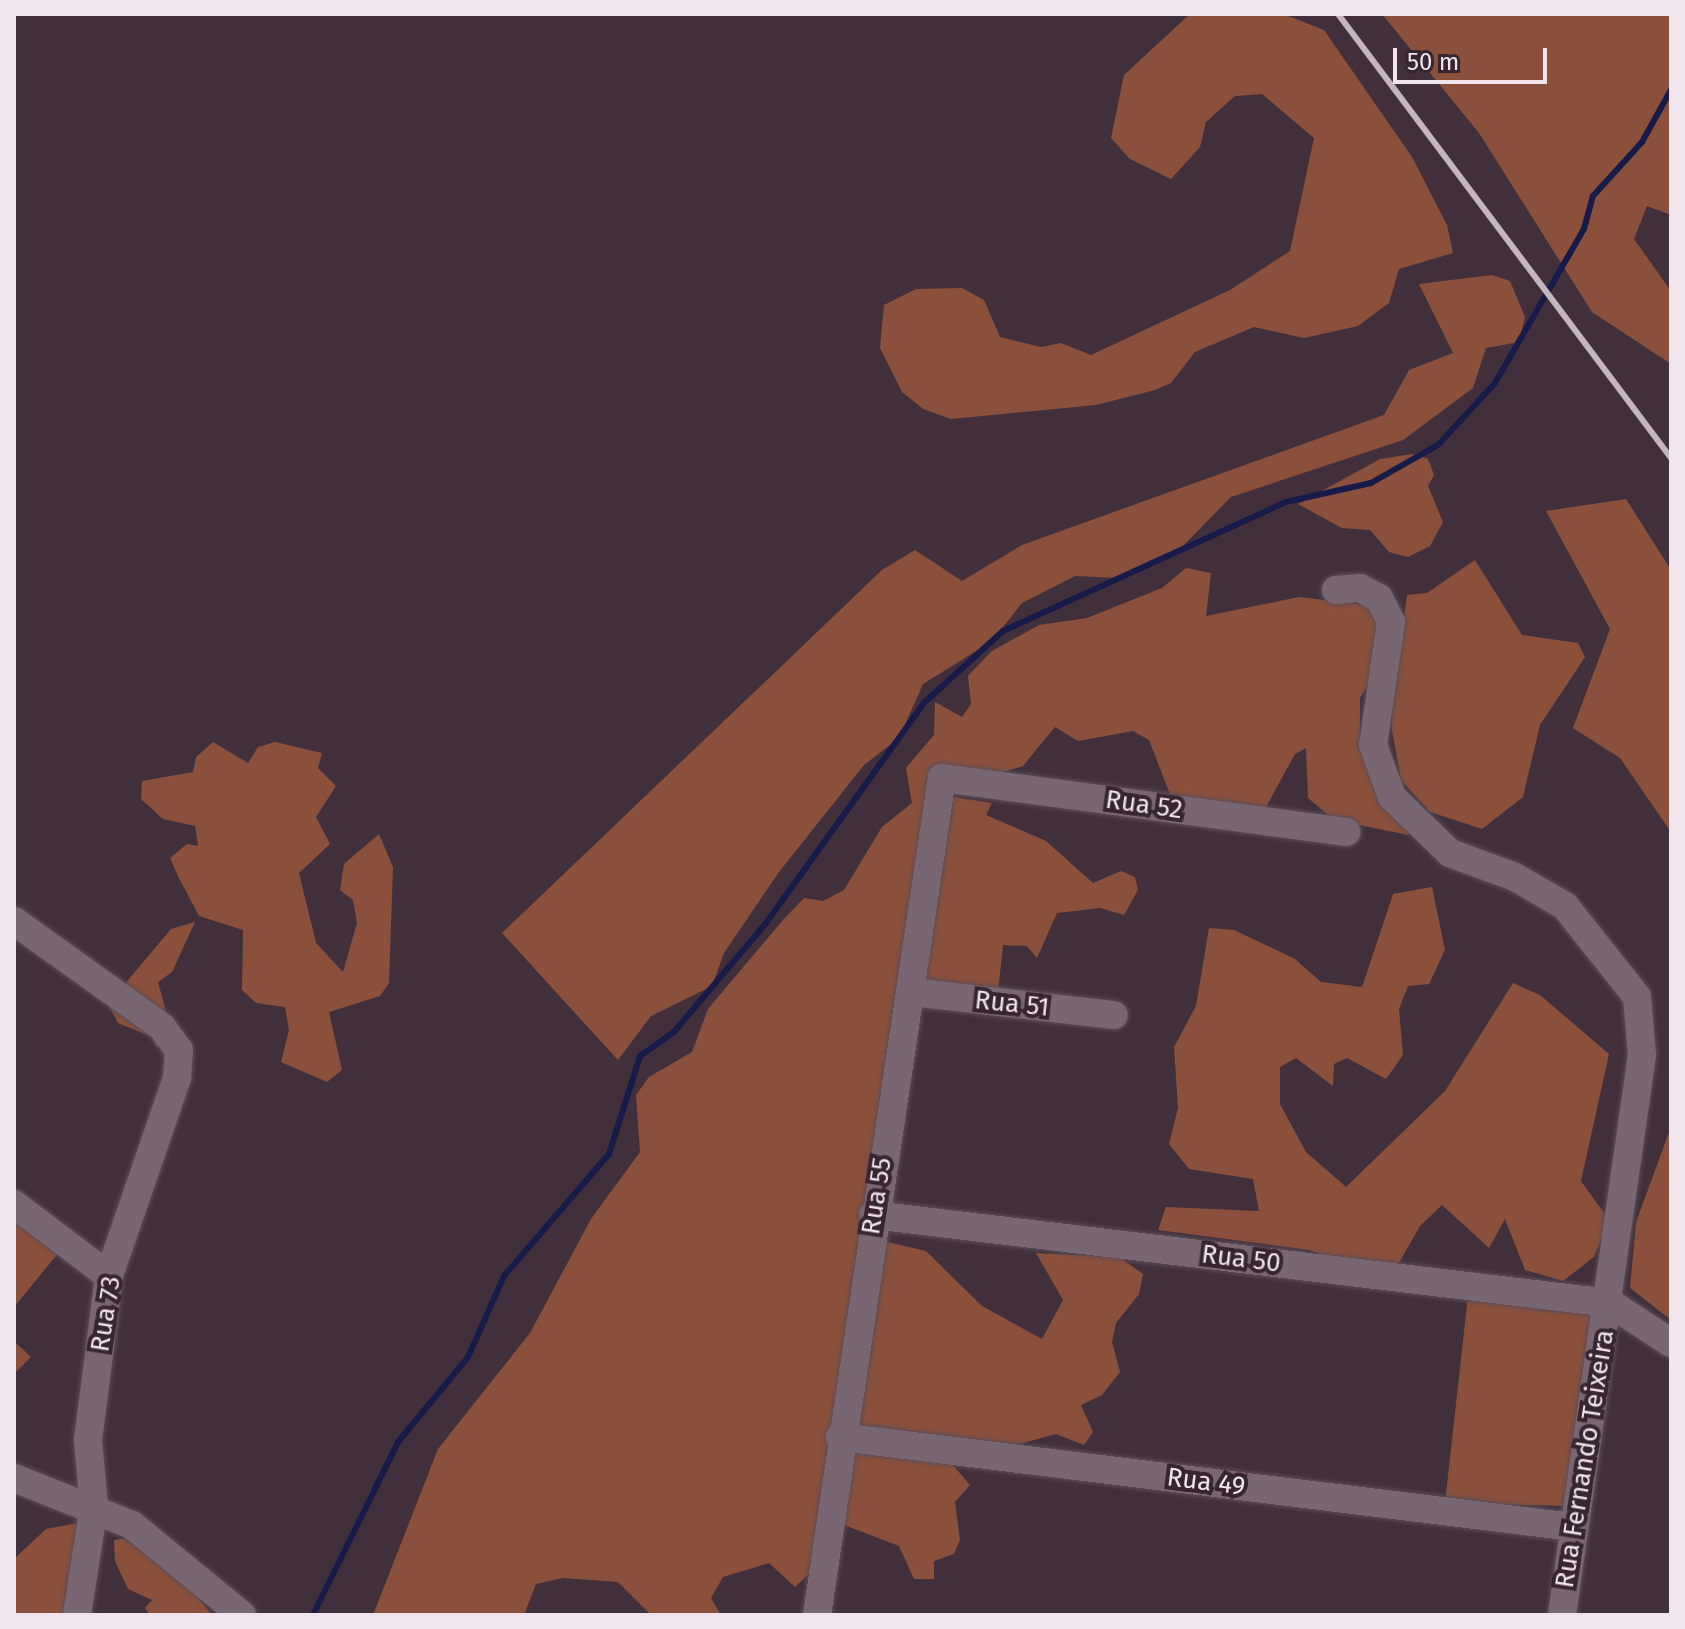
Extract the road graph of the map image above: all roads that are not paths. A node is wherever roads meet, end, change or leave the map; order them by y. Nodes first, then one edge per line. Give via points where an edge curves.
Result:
1 (1336, 590) dead end
2 (942, 778) joint
3 (1346, 832) dead end
4 (14, 921) edge
5 (911, 992) junction
6 (1114, 1015) dead end
7 (14, 1204) edge
8 (873, 1215) junction
9 (109, 1276) junction
10 (1610, 1303) junction
11 (1671, 1343) edge
12 (840, 1437) junction
13 (14, 1478) edge
14 (94, 1506) junction
15 (1573, 1527) junction
16 (77, 1615) edge
17 (242, 1615) edge
18 (817, 1615) edge
19 (1562, 1615) edge

1 - 10 street, Rua Fernando Teixeira via 1360,588 1379,598 1391,622 1373,745 1392,797 1450,853 1515,877 1565,906 1637,997 1642,1055
2 - 3 street, Rua 52
2 - 5 street, Rua 55
4 - 9 street, Rua 73 via 162,1027 179,1050 177,1078
5 - 6 street, Rua 51
5 - 8 street, Rua 55
7 - 9 street
8 - 10 street, Rua 50
8 - 12 street, Rua 55
9 - 14 street, Rua 73 via 88,1441
10 - 11 street
10 - 15 street, Rua Fernando Teixeira
12 - 15 street, Rua 49
12 - 18 street, Rua 55
13 - 14 street
14 - 16 street, Rua 73
14 - 17 street via 166,1549
15 - 19 street, Rua Fernando Teixeira

